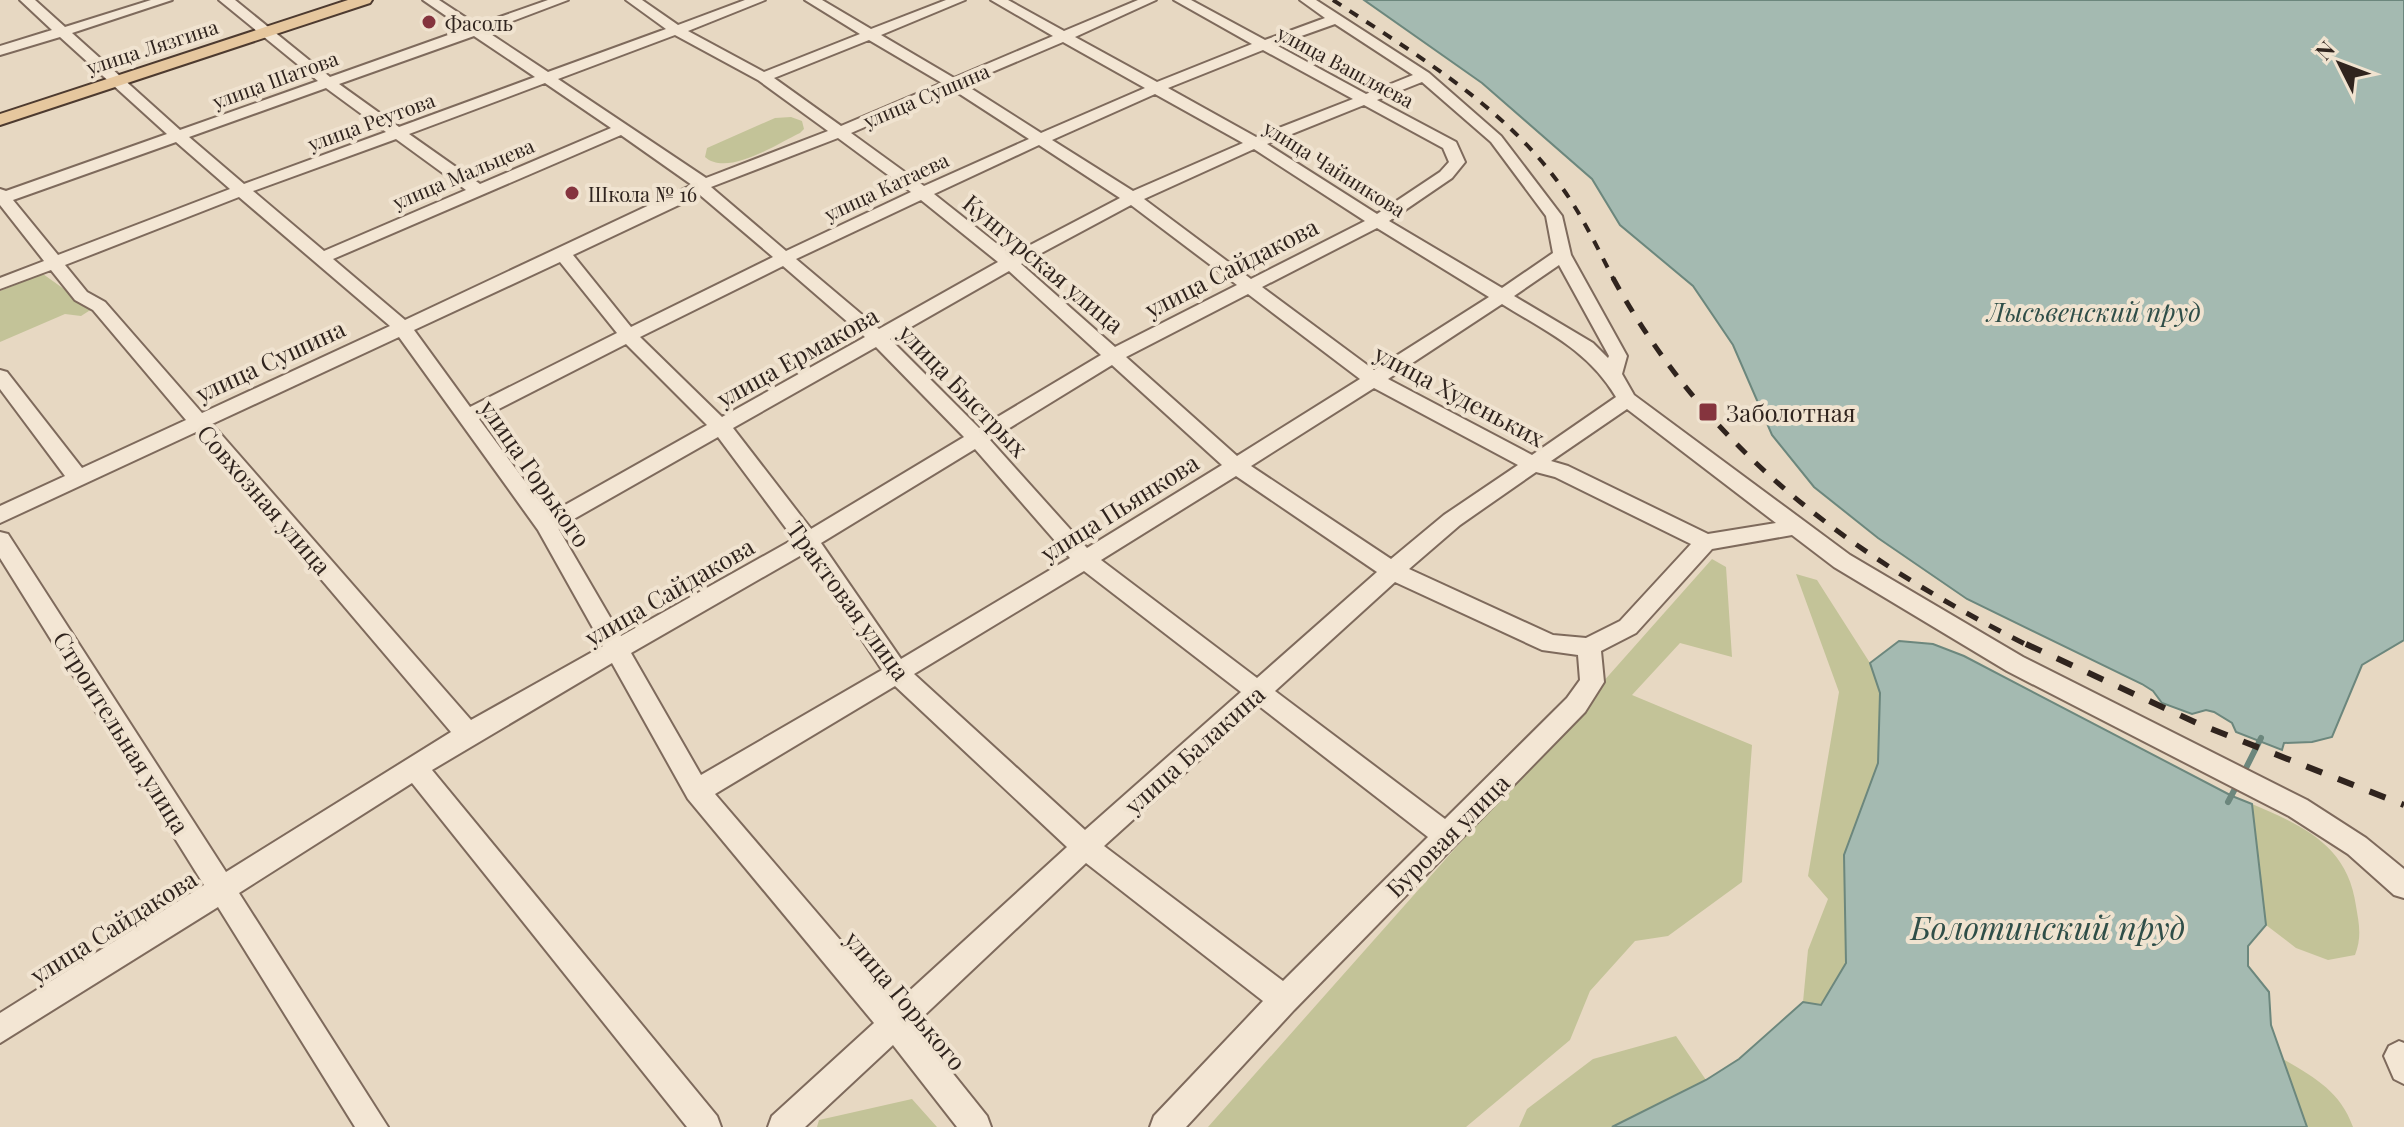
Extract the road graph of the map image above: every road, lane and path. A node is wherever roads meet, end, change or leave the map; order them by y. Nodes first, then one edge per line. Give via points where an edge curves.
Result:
1 (27, 0) edge
2 (165, 0) edge
3 (226, 0) edge
4 (364, 0) edge
5 (430, 0) edge
6 (561, 0) edge
7 (633, 0) edge
8 (758, 0) edge
9 (812, 0) edge
10 (958, 0) edge
11 (998, 0) edge
12 (1149, 0) edge
13 (1181, 0) edge
14 (1307, 0) edge
15 (1336, 19) junction
16 (473, 30) junction
17 (676, 30) junction
18 (63, 31) junction
19 (268, 31) junction
20 (871, 32) junction
21 (1064, 36) junction
22 (1263, 44) junction
23 (0, 51) edge
24 (1424, 76) junction
25 (763, 77) junction
26 (546, 78) junction
27 (117, 81) junction
28 (327, 82) junction
29 (954, 84) junction
30 (1155, 89) junction
31 (1363, 98) junction
32 (0, 120) edge
33 (622, 129) junction
34 (398, 132) junction
35 (838, 133) junction
36 (177, 135) junction
37 (1039, 140) junction
38 (1255, 143) junction
39 (1450, 145) joint
40 (700, 186) junction
41 (242, 190) junction
42 (477, 190) junction
43 (923, 193) junction
44 (2, 196) edge
45 (1132, 198) junction
46 (1377, 221) junction
47 (562, 253) junction
48 (1562, 255) junction
49 (322, 258) junction
50 (787, 258) junction
51 (55, 262) junction
52 (1010, 263) junction
53 (0, 284) edge
54 (1251, 288) junction
55 (1503, 297) junction
56 (401, 326) junction
57 (628, 335) junction
58 (878, 338) junction
59 (1115, 355) junction
60 (1612, 374) junction
61 (0, 376) edge
62 (1373, 379) junction
63 (1627, 399) junction
64 (466, 417) junction
65 (199, 423) junction
66 (721, 427) junction
67 (976, 437) junction
68 (1533, 464) junction
69 (1236, 466) junction
70 (78, 478) junction
71 (0, 515) edge
72 (546, 525) junction
73 (1796, 526) junction
74 (0, 540) edge
75 (808, 541) junction
76 (1706, 542) junction
77 (1084, 559) junction
78 (1392, 571) junction
79 (1589, 647) junction
80 (618, 650) junction
81 (898, 674) junction
82 (1256, 693) junction
83 (468, 734) junction
84 (416, 769) junction
85 (697, 791) junction
86 (1446, 835) junction
87 (1085, 847) junction
88 (2404, 886) edge
89 (222, 889) junction
90 (1284, 1000) junction
91 (895, 1025) junction
92 (0, 1029) edge
93 (373, 1127) edge
94 (706, 1127) edge
95 (783, 1127) edge
96 (976, 1127) edge
97 (1165, 1127) edge

1 - 18 street, улица Горького
2 - 18 street
3 - 19 street
4 - 19 main road, улица Лязгина
5 - 16 street, улица Быстрых
6 - 16 street, улица Шатова
7 - 17 street, Кунгурская улица
8 - 17 street, улица Реутова
9 - 20 street, улица Худеньких
10 - 20 street
11 - 21 street, улица Чайникова
12 - 21 street, улица Сушина
13 - 22 street, улица Вашляева
14 - 15 street
15 - 22 street, улица Катаева
15 - 24 street
16 - 26 street, улица Быстрых
16 - 28 street, улица Шатова
17 - 25 street, Кунгурская улица
17 - 26 street, улица Реутова
18 - 23 street
18 - 27 street, улица Горького
19 - 27 main road, улица Лязгина
19 - 28 street
20 - 25 street
20 - 29 street, улица Худеньких
21 - 29 street, улица Сушина
21 - 30 street, улица Чайникова
22 - 30 street, улица Катаева
22 - 31 street, улица Вашляева
24 - 31 street, улица Ермакова
24 - 48 street via 1496,139 1528,179 1554,216
25 - 35 street, Кунгурская улица
26 - 33 street, улица Быстрых
26 - 34 street, улица Реутова
27 - 32 main road, улица Лязгина
27 - 36 street, улица Горького
28 - 34 street
28 - 36 street, улица Шатова
29 - 35 street, улица Сушина
29 - 37 street, улица Худеньких
30 - 37 street, улица Катаева
30 - 38 street, улица Чайникова
31 - 38 street, улица Ермакова
31 - 39 street, улица Вашляева
33 - 40 street, улица Быстрых via 699,180
33 - 42 street, улица Мальцева
34 - 41 street, улица Реутова
34 - 42 street
35 - 40 street, улица Сушина
35 - 43 street, Кунгурская улица
36 - 41 street, улица Горького
36 - 44 street, улица Шатова
37 - 43 street, улица Катаева
37 - 45 street, улица Худеньких
38 - 45 street, улица Ермакова
38 - 46 street, улица Чайникова
39 - 46 street, улица Сайдакова via 1457,162 1446,175
40 - 47 street, улица Сушина
40 - 50 street, улица Быстрых
41 - 49 street, улица Горького
41 - 51 street, улица Реутова
42 - 49 street, улица Мальцева
43 - 50 street, улица Катаева
43 - 52 street, Кунгурская улица
44 - 51 street, Совхозная улица
45 - 52 street, улица Ермакова
45 - 54 street, улица Худеньких
46 - 54 street, улица Сайдакова
46 - 55 street, улица Чайникова
47 - 56 street, улица Сушина
47 - 57 street, Трактовая улица
48 - 55 street, улица Пьянкова
48 - 60 street via 1618,356
49 - 56 street, улица Горького
50 - 57 street, улица Катаева
50 - 58 street, улица Быстрых
51 - 53 street, улица Реутова
51 - 65 street, Совхозная улица
52 - 58 street, улица Ермакова
52 - 59 street, Кунгурская улица
54 - 59 street, улица Сайдакова
54 - 62 street, улица Худеньких
55 - 60 street, улица Чайникова via 1586,347
55 - 62 street, улица Пьянкова
56 - 64 street, улица Горького
56 - 65 street, улица Сушина
57 - 64 street, улица Катаева
57 - 66 street, Трактовая улица
58 - 66 street, улица Ермакова
58 - 67 street, улица Быстрых
59 - 67 street, улица Сайдакова
59 - 69 street, Кунгурская улица
60 - 63 street, улица Чайникова
61 - 70 street
62 - 68 street, улица Худеньких
62 - 69 street, улица Пьянкова
63 - 68 street, улица Балакина
63 - 73 street
64 - 72 street, улица Горького
65 - 70 street, улица Сушина
65 - 83 street, Совхозная улица
66 - 72 street, улица Ермакова
66 - 75 street, Трактовая улица
67 - 75 street, улица Сайдакова
67 - 77 street, улица Быстрых
68 - 76 street, улица Худеньких via 1561,471
68 - 78 street, улица Балакина via 1452,520
69 - 77 street, улица Пьянкова
69 - 78 street, Кунгурская улица
70 - 71 street, улица Сушина
72 - 80 street, улица Горького
73 - 76 street
73 - 88 street via 1842,561 2015,664 2298,808 2357,846
74 - 89 street, Строительная улица
75 - 80 street, улица Сайдакова
75 - 81 street, Трактовая улица
76 - 79 street via 1628,627
77 - 81 street, улица Пьянкова
77 - 82 street, улица Быстрых
78 - 79 street, Кунгурская улица via 1550,644
78 - 82 street, улица Балакина
79 - 86 street, Буровая улица via 1592,682 1576,705
80 - 83 street, улица Сайдакова
80 - 85 street, улица Горького
81 - 85 street, улица Пьянкова
81 - 87 street, Трактовая улица
82 - 86 street, улица Быстрых
82 - 87 street, улица Балакина
83 - 84 street, улица Сайдакова
84 - 89 street, улица Сайдакова
84 - 94 street
85 - 91 street, улица Горького
86 - 90 street, Буровая улица
87 - 90 street, Трактовая улица
87 - 91 street, улица Балакина
89 - 92 street, улица Сайдакова
89 - 93 street, Строительная улица
90 - 97 street, Буровая улица
91 - 95 street, улица Балакина
91 - 96 street, улица Горького

